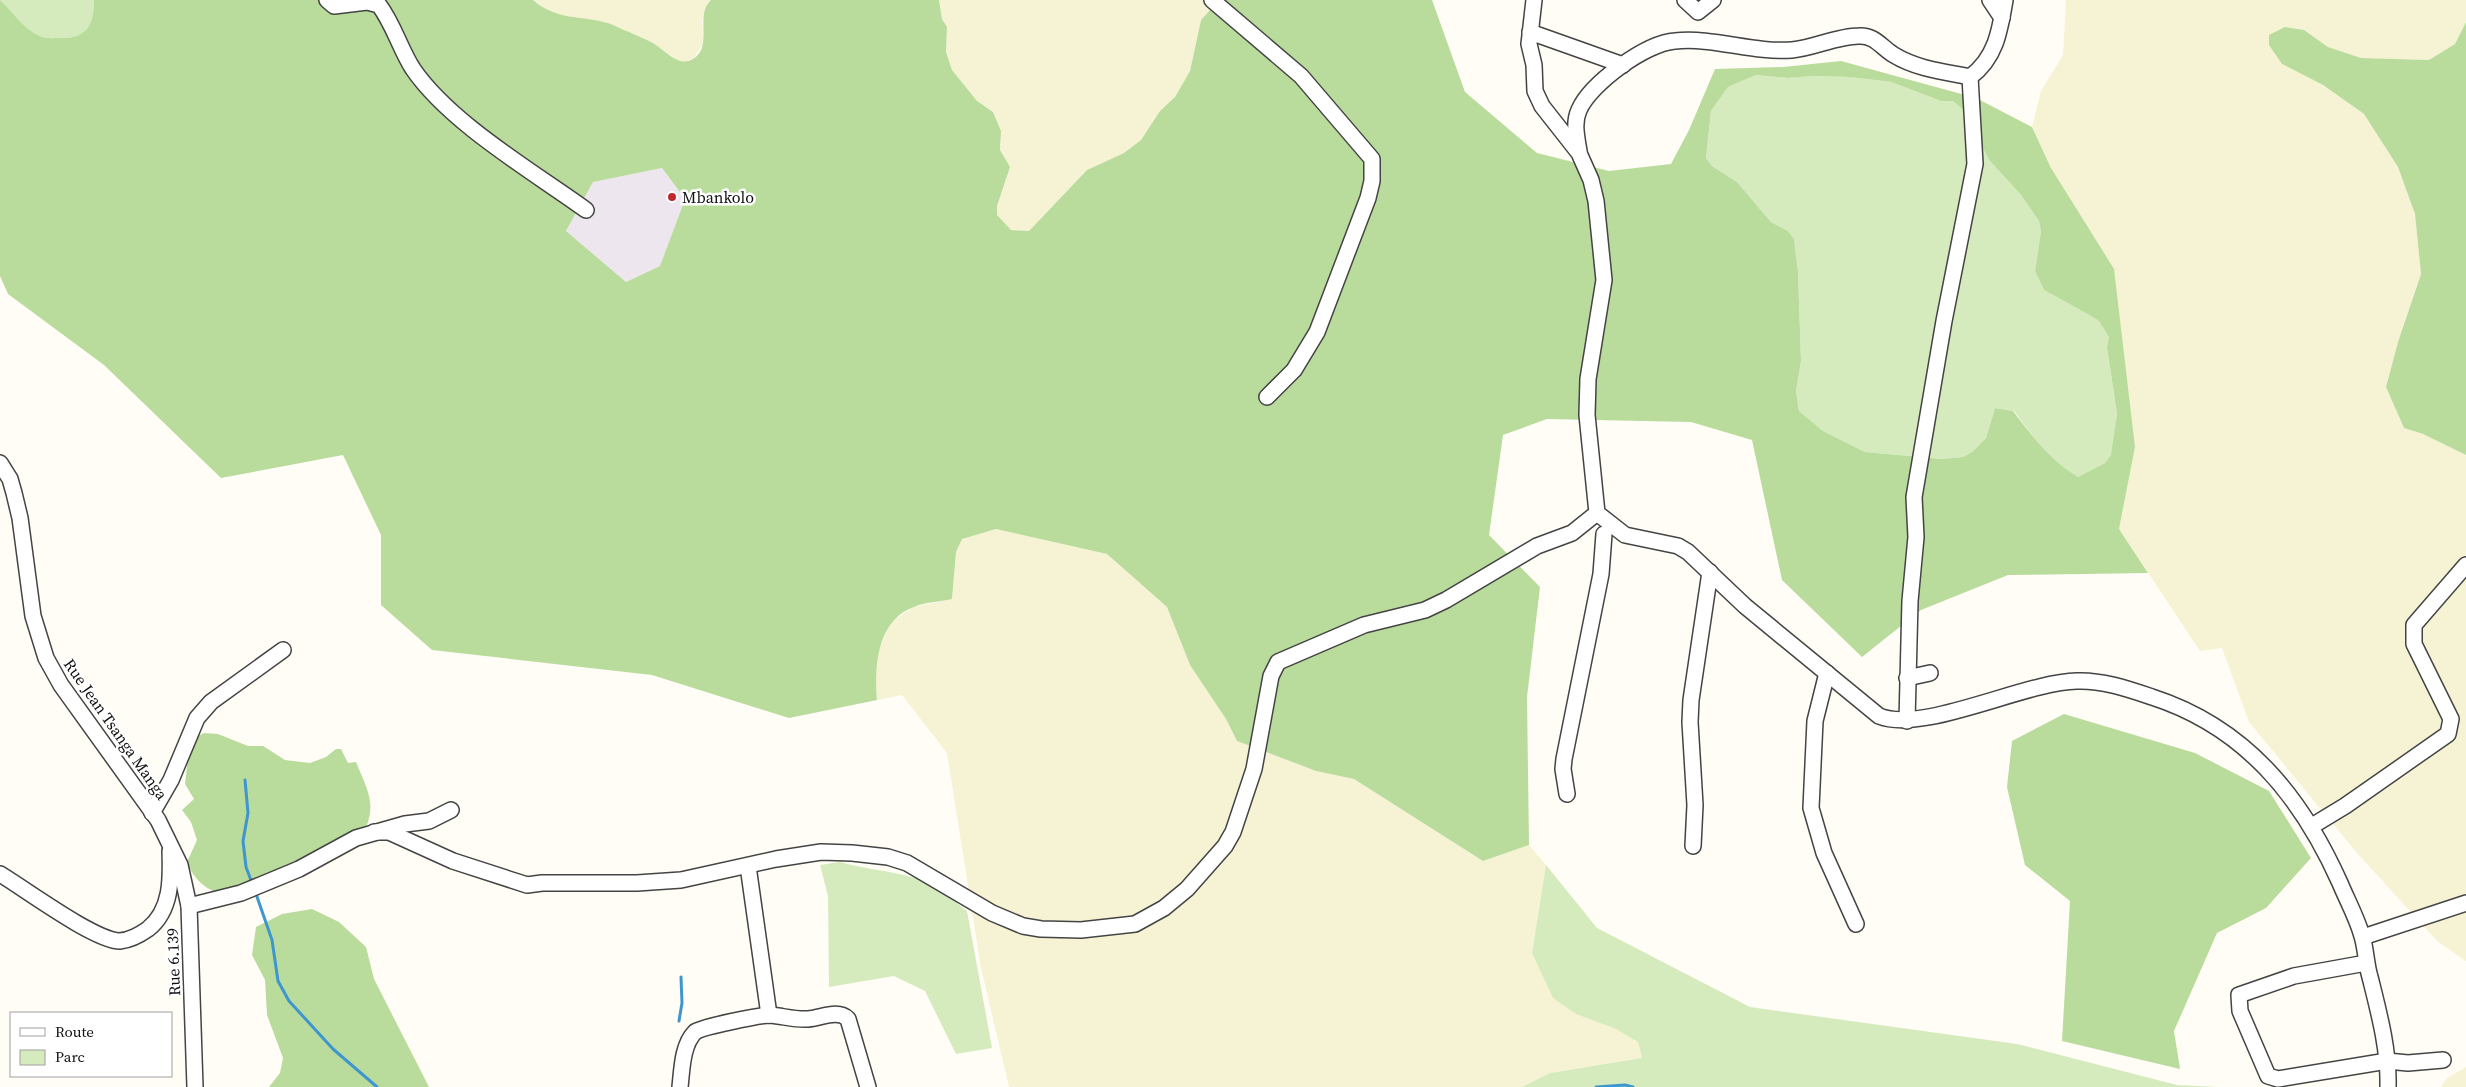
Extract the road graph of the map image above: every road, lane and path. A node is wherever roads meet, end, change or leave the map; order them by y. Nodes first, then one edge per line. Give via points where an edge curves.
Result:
1 (328, 0) edge
2 (1212, 0) edge
3 (1534, 0) edge
4 (1685, 0) edge
5 (1713, 0) edge
6 (1990, 0) edge
7 (2005, 0) edge
8 (2002, 18) junction
9 (1530, 32) junction
10 (1623, 65) junction
11 (1970, 77) junction
12 (1579, 153) junction
13 (586, 210) dead end
14 (1267, 398) dead end
15 (0, 462) edge
16 (1598, 513) junction
17 (1572, 533) junction
18 (1604, 534) junction
19 (1625, 535) junction
20 (2466, 565) edge
21 (1710, 572) junction
22 (283, 650) dead end
23 (1827, 673) junction
24 (1930, 673) dead end
25 (1907, 678) junction
26 (1907, 721) junction
27 (1566, 794) dead end
28 (451, 810) dead end
29 (152, 812) junction
30 (2312, 826) junction
31 (374, 832) junction
32 (169, 839) junction
33 (1693, 846) dead end
34 (748, 866) junction
35 (0, 874) edge
36 (2466, 903) edge
37 (189, 906) junction
38 (1856, 924) dead end
39 (2363, 937) junction
40 (2366, 963) junction
41 (769, 1015) junction
42 (2443, 1060) dead end
43 (2387, 1061) junction
44 (2296, 1081) edge
45 (195, 1087) edge
46 (680, 1087) edge
47 (868, 1087) edge
48 (2388, 1087) edge

1 - 13 street via 334,6 367,2 379,5 396,31 412,67 431,92 482,136
2 - 14 street via 1301,76 1372,159 1368,198 1317,332 1294,370
3 - 9 street
4 - 5 street via 1698,12
6 - 8 street
7 - 8 street
8 - 11 street via 1998,42 1983,68
9 - 10 street
9 - 12 street via 1535,91 1542,106
10 - 11 street via 1673,41 1793,50 1859,36 1877,40 1904,61
10 - 12 street via 1589,94 1579,110 1576,123
11 - 25 street via 1975,164 1914,497 1916,536
12 - 16 street via 1596,201 1604,280 1587,394
15 - 29 street, Rue Jean Tsanga Manga via 10,479 20,518 33,616 46,658 61,685
16 - 17 street
16 - 19 street
17 - 18 street
17 - 34 street via 1537,546 1425,610 1364,625 1278,662 1271,676 1248,789 1225,846 1179,895 1164,908 1135,924 1082,930 1023,926 992,913 907,863 888,857 821,852
18 - 19 street
18 - 27 street via 1601,574 1564,760
19 - 21 street via 1678,546
20 - 30 street via 2414,625 2412,634 2451,719 2448,734
21 - 23 street via 1745,606
21 - 33 street via 1691,700 1695,805
22 - 29 street via 211,702 197,718 171,780
23 - 26 street via 1879,716 1890,721
23 - 38 street via 1815,721 1811,808 1824,853
24 - 25 street
25 - 26 street
26 - 30 street via 2076,681 2130,690 2187,710 2232,737 2270,772
28 - 31 street via 429,821
29 - 32 street, Rue Jean Tsanga Manga
30 - 39 street
31 - 34 street via 388,832 453,862 527,885 681,880
31 - 37 street via 241,892
32 - 35 street via 169,891 164,911 143,933 120,941 92,931
32 - 37 street, Rue 6.139 via 180,864
34 - 41 street
36 - 39 street
37 - 45 street, Rue 6.139
39 - 40 street
40 - 43 street
40 - 44 street via 2294,976 2239,995 2240,1011 2268,1076
41 - 46 street via 701,1028 694,1033 685,1053
41 - 47 street via 808,1019 845,1015
42 - 43 street
43 - 44 street
43 - 48 street

